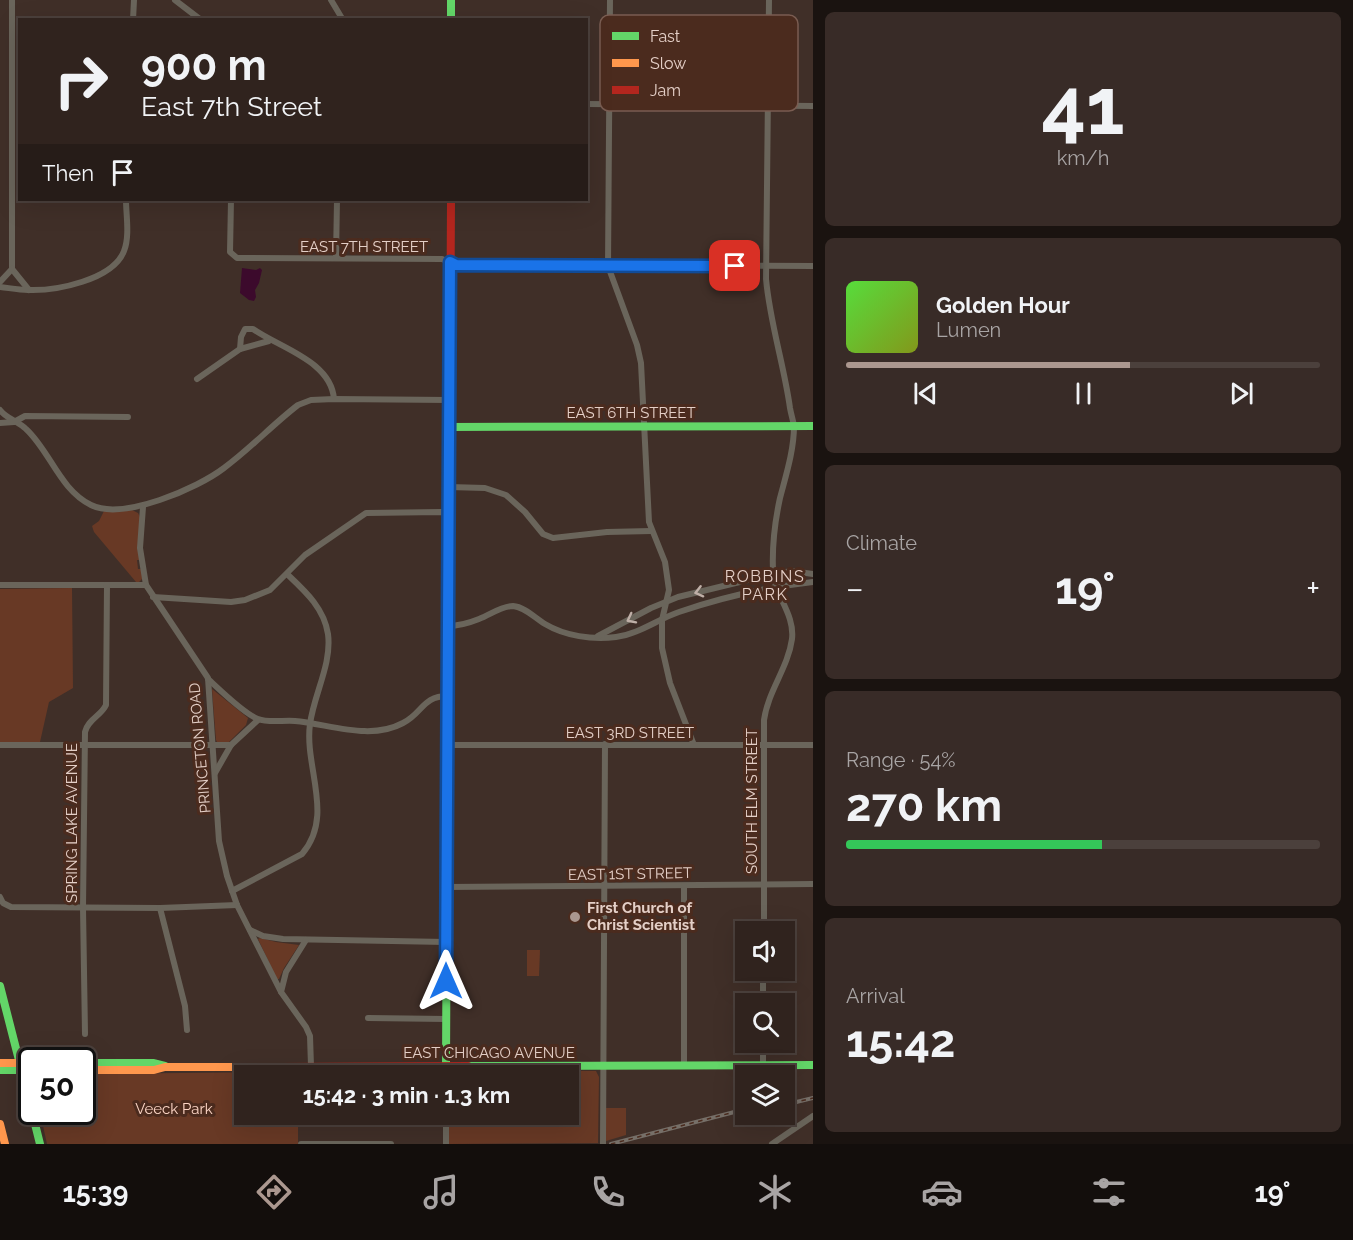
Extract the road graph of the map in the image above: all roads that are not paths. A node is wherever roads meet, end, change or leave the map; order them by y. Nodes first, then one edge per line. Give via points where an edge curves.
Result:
1 (12, 0) edge
2 (134, 0) edge
3 (175, 0) edge
4 (331, 0) edge
5 (451, 0) edge
6 (610, 0) edge
7 (338, 11) junction
8 (610, 15) edge
9 (132, 18) edge
10 (198, 18) edge
11 (338, 18) edge
12 (342, 18) edge
13 (451, 18) edge
14 (798, 106) edge
15 (813, 106) edge
16 (609, 111) edge
17 (769, 111) edge
18 (126, 201) edge
19 (231, 201) edge
20 (337, 201) edge
21 (450, 201) edge
22 (336, 258) junction
23 (450, 262) junction
24 (608, 266) junction
25 (767, 266) junction
26 (813, 266) edge
27 (12, 269) junction
28 (0, 282) edge
29 (0, 287) edge
30 (28, 290) junction
31 (269, 341) junction
32 (240, 349) junction
33 (197, 379) dead end
34 (334, 399) junction
35 (449, 400) junction
36 (0, 410) edge
37 (128, 417) dead end
38 (15, 422) junction
39 (0, 423) edge
40 (645, 426) junction
41 (794, 426) junction
42 (813, 426) edge
43 (449, 427) junction
44 (449, 487) junction
45 (143, 507) junction
46 (449, 514) junction
47 (651, 531) junction
48 (287, 574) junction
49 (773, 574) junction
50 (813, 574) edge
51 (813, 582) edge
52 (0, 585) edge
53 (107, 585) junction
54 (146, 585) junction
55 (776, 586) junction
56 (153, 597) junction
57 (667, 601) junction
58 (662, 620) junction
59 (448, 626) junction
60 (595, 637) junction
61 (208, 678) junction
62 (448, 696) junction
63 (258, 720) junction
64 (310, 723) junction
65 (605, 744) junction
66 (0, 745) edge
67 (84, 745) junction
68 (213, 745) junction
69 (447, 745) junction
70 (694, 745) junction
71 (764, 745) junction
72 (813, 745) edge
73 (231, 746) junction
74 (215, 773) junction
75 (813, 884) edge
76 (764, 885) junction
77 (684, 886) junction
78 (447, 887) junction
79 (604, 887) junction
80 (232, 891) junction
81 (0, 897) edge
82 (237, 905) junction
83 (83, 908) junction
84 (160, 908) junction
85 (764, 921) edge
86 (250, 930) junction
87 (306, 940) junction
88 (446, 942) junction
89 (0, 986) edge
90 (280, 992) junction
91 (368, 1018) dead end
92 (446, 1019) junction
93 (187, 1030) dead end
94 (85, 1034) dead end
95 (18, 1056) edge
96 (0, 1063) edge
97 (18, 1063) edge
98 (96, 1063) edge
99 (311, 1065) edge
100 (446, 1065) edge
101 (795, 1065) edge
102 (813, 1065) edge
103 (165, 1066) junction
104 (234, 1066) edge
105 (604, 1066) junction
106 (684, 1066) junction
107 (735, 1066) edge
108 (579, 1067) edge
109 (0, 1070) edge
110 (18, 1070) edge
111 (96, 1070) edge
112 (813, 1116) edge
113 (0, 1124) edge
114 (35, 1125) edge
115 (446, 1125) edge
116 (5, 1144) edge
117 (40, 1144) edge
118 (301, 1144) edge
119 (391, 1144) edge
120 (446, 1144) edge
121 (603, 1144) edge
122 (772, 1144) edge

1 - 27 street
2 - 9 street
3 - 10 street
4 - 7 street
5 - 13 main road
6 - 8 street
7 - 11 street
7 - 12 street
14 - 15 street
16 - 24 street
17 - 25 street, SOUTH ELM STREET
18 - 30 street via 124,251 115,266 99,276 66,286
19 - 22 street, EAST 7TH STREET via 230,252 237,258
20 - 22 street
21 - 23 main road
22 - 23 street, EAST 7TH STREET
23 - 24 street, EAST 7TH STREET
23 - 35 main road
24 - 25 street, EAST 7TH STREET
24 - 40 street via 637,345
25 - 26 street, EAST 7TH STREET
25 - 41 street, SOUTH ELM STREET via 770,312
27 - 28 street
27 - 30 street
29 - 30 street
31 - 32 street
31 - 32 street via 253,329 245,329
31 - 34 street via 318,367 330,382
32 - 33 street
34 - 35 street
34 - 45 street via 297,405 207,480
35 - 43 main road
36 - 38 street
37 - 38 street via 25,416
38 - 39 street
38 - 45 street via 26,429 77,496 92,506
40 - 41 main road, EAST 6TH STREET
40 - 43 main road, EAST 6TH STREET
40 - 47 street
41 - 42 main road, EAST 6TH STREET
41 - 49 street, SOUTH ELM STREET via 776,519
43 - 44 main road
44 - 46 main road
44 - 47 street via 485,488 506,495 543,534 553,538
45 - 54 street, PRINCETON ROAD via 140,548
46 - 48 street via 366,513 320,543
46 - 59 main road
47 - 57 street via 664,562
48 - 56 street via 270,590 245,600
48 - 64 street via 314,601 328,633 328,657
49 - 50 street
49 - 55 street, SOUTH ELM STREET
49 -> 57 street
51 - 55 street
52 - 53 street
53 - 54 street
53 - 67 street, SPRING LAKE AVENUE via 106,705 86,726
54 - 56 street, PRINCETON ROAD
55 - 58 street via 714,601
55 - 71 street, SOUTH ELM STREET via 791,621 792,638 765,713
56 - 61 street, PRINCETON ROAD
57 - 58 street
57 -> 60 street
58 - 60 street via 626,635
58 - 70 street via 666,670
59 - 60 street via 468,623 513,606 561,632
59 - 62 main road
61 - 63 street
61 - 68 street, PRINCETON ROAD
62 - 64 street via 432,697 403,723 387,728 354,731
62 - 69 main road
63 - 64 street
63 - 73 street
64 - 80 street via 309,747 318,805 309,846 282,867
65 - 69 street, EAST 3RD STREET
65 - 70 street, EAST 3RD STREET
65 - 79 street
66 - 67 street
67 - 68 street
67 - 83 street, SPRING LAKE AVENUE
68 - 73 street
68 - 74 street, PRINCETON ROAD
69 - 78 main road
70 - 71 street, EAST 3RD STREET
71 - 72 street, EAST 3RD STREET
71 - 76 street, SOUTH ELM STREET
73 - 74 street
74 - 80 street, PRINCETON ROAD via 219,841
75 - 76 street, EAST 1ST STREET
76 - 77 street, EAST 1ST STREET
76 - 85 street, SOUTH ELM STREET
77 - 79 street, EAST 1ST STREET
77 - 106 street
78 - 79 street, EAST 1ST STREET
78 - 88 main road
79 - 105 street
80 - 82 street, PRINCETON ROAD
81 - 83 street via 10,907
82 - 84 street
82 - 86 street, PRINCETON ROAD
83 - 84 street
83 - 94 street, SPRING LAKE AVENUE
84 - 93 street via 185,1006
86 - 87 street via 263,936
86 - 90 street, PRINCETON ROAD
87 - 88 street
87 - 90 street via 286,972
88 - 92 main road
89 - 95 main road
90 - 99 street, PRINCETON ROAD via 310,1036
91 - 92 street
92 - 100 main road
96 - 97 main road, bridge
98 - 103 main road, EAST CHICAGO AVENUE
101 - 102 main road, EAST CHICAGO AVENUE
103 - 104 main road, EAST CHICAGO AVENUE
103 - 111 main road, EAST CHICAGO AVENUE via 154,1070
105 - 106 main road, EAST CHICAGO AVENUE
105 - 108 main road, EAST CHICAGO AVENUE
105 - 121 street
106 - 107 main road, EAST CHICAGO AVENUE
109 - 110 main road, bridge
112 - 122 street
113 - 116 main road
114 - 117 main road
115 - 120 street
118 - 119 street

